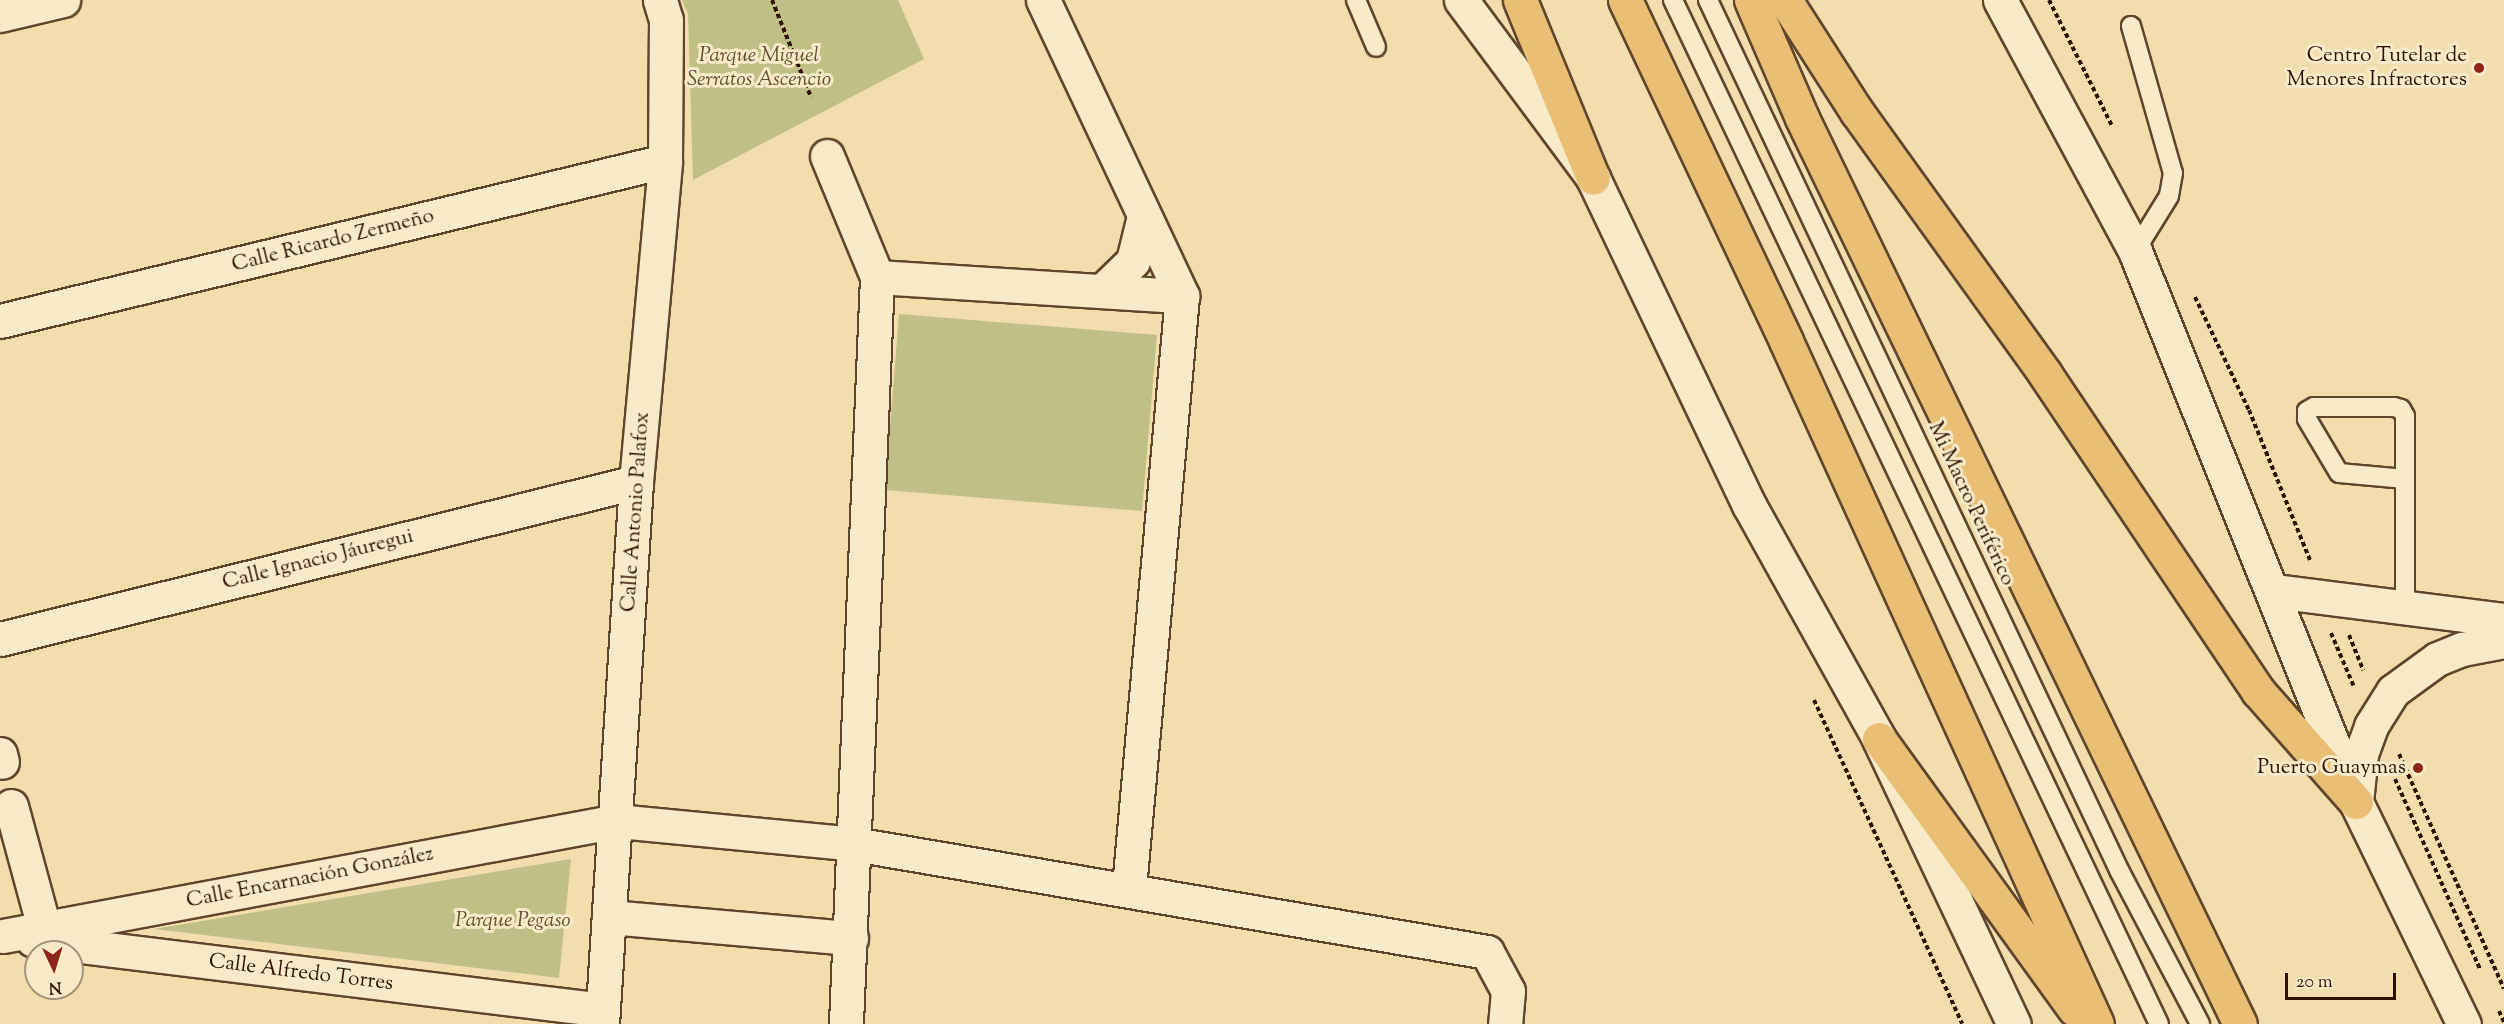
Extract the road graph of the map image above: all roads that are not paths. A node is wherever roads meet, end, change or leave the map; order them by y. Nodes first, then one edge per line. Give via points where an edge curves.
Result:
1 (63, 0) edge
2 (660, 0) edge
3 (1043, 0) edge
4 (1356, 0) edge
5 (1461, 0) edge
6 (1520, 0) edge
7 (1625, 0) edge
8 (1673, 0) edge
9 (1708, 0) edge
10 (1751, 0) edge
11 (1785, 0) edge
12 (2000, 0) edge
13 (0, 15) edge
14 (2131, 26) dead end
15 (1376, 48) dead end
16 (827, 156) dead end
17 (665, 161) junction
18 (1593, 178) junction
19 (1144, 216) junction
20 (2135, 251) junction
21 (877, 277) junction
22 (1102, 291) junction
23 (1182, 296) junction
24 (0, 321) edge
25 (2405, 479) junction
26 (636, 482) junction
27 (2274, 591) junction
28 (2405, 606) junction
29 (2504, 620) edge
30 (0, 639) edge
31 (2504, 641) edge
32 (1879, 740) junction
33 (2356, 802) junction
34 (11, 806) dead end
35 (617, 821) junction
36 (854, 844) junction
37 (1129, 888) junction
38 (609, 917) junction
39 (46, 935) junction
40 (1, 936) edge
41 (851, 938) junction
42 (602, 1017) edge
43 (846, 1024) edge
44 (1505, 1024) edge
45 (2014, 1024) edge
46 (2085, 1024) edge
47 (2097, 1024) edge
48 (2159, 1024) edge
49 (2200, 1024) edge
50 (2240, 1024) edge
51 (2464, 1024) edge

1 - 13 street
2 - 17 street, Calle Antonio Palafox via 666,20
3 - 19 street
4 - 15 lane
5 - 18 street
6 - 18 highway
7 - 47 highway via 1786,341
8 - 48 lane
9 - 49 lane, Mi Macro Periférico via 2120,872
10 - 50 highway via 1802,118
11 - 33 highway via 1857,112 2045,374 2258,691
12 - 20 street
14 - 20 lane via 2173,173 2169,196
16 - 21 street
17 - 24 street, Calle Ricardo Zermeño
17 - 26 street, Calle Antonio Palafox
18 - 32 street via 1749,505
19 - 22 street via 1133,261
19 - 23 street
20 - 27 street
21 - 22 street
21 - 36 street
22 - 23 street
23 - 37 street
25 - 25 lane via 2401,409 2314,407 2307,411 2307,419 2339,473
25 - 28 lane
26 - 30 street, Calle Ignacio Jáuregui
26 - 35 street, Calle Antonio Palafox
27 - 28 street
27 - 33 street
28 - 29 street
31 - 33 street via 2462,649 2437,659 2393,691 2361,754
32 - 45 street
32 - 46 highway
33 - 51 street
34 - 39 street
35 - 36 street, Calle Encarnación González
35 - 38 street, Calle Antonio Palafox
35 - 39 street, Calle Encarnación González
36 - 37 street, Calle Encarnación González
36 - 41 street
37 - 44 street, Calle Encarnación González via 1487,952 1508,991
38 - 41 street
38 - 42 street, Calle Antonio Palafox
39 - 40 street, Calle Alfredo Torres
39 - 42 street, Calle Alfredo Torres
41 - 43 street

